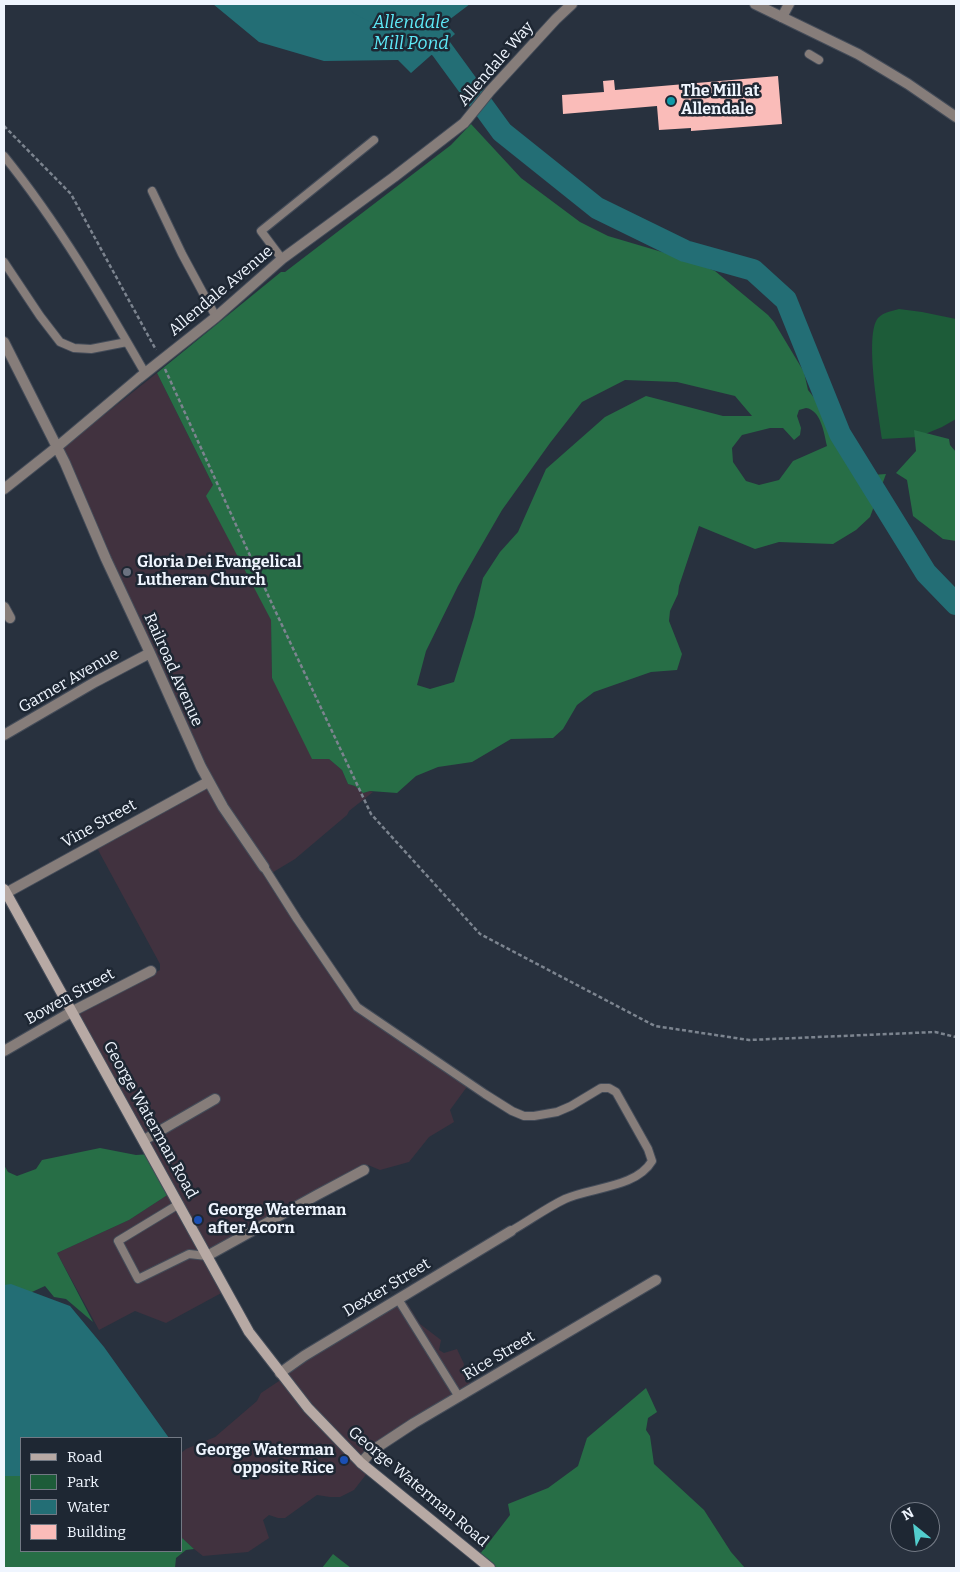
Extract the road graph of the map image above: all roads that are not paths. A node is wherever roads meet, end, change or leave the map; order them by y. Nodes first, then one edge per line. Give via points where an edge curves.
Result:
1 (572, 4) edge
2 (755, 4) edge
3 (789, 4) edge
4 (782, 17) junction
5 (809, 54) dead end
6 (819, 60) dead end
7 (956, 117) edge
8 (464, 123) joint
9 (374, 140) dead end
10 (4, 156) edge
11 (152, 191) dead end
12 (282, 259) junction
13 (4, 262) edge
14 (216, 317) junction
15 (4, 342) edge
16 (127, 342) junction
17 (145, 373) junction
18 (58, 447) junction
19 (4, 489) edge
20 (4, 607) edge
21 (10, 618) dead end
22 (150, 653) junction
23 (4, 735) edge
24 (208, 782) junction
25 (264, 867) joint
26 (5, 891) edge
27 (151, 971) dead end
28 (73, 1011) junction
29 (4, 1051) edge
30 (215, 1099) dead end
31 (144, 1140) junction
32 (364, 1170) dead end
33 (179, 1204) junction
34 (511, 1231) joint
35 (206, 1256) junction
36 (656, 1280) dead end
37 (398, 1299) junction
38 (280, 1373) junction
39 (459, 1397) junction
40 (361, 1463) junction
41 (490, 1568) edge

1 - 8 street, Allendale Way via 545,30
2 - 4 street
3 - 4 street
4 - 7 street via 858,54
5 - 6 lane
8 - 12 street, Allendale Avenue
9 - 12 lane via 261,231
10 - 16 lane via 26,183 94,285
11 - 14 lane
12 - 14 street, Allendale Avenue
13 - 16 lane via 60,342 74,348 92,349
14 - 17 street, Allendale Avenue
15 - 18 street, Railroad Avenue
16 - 17 lane
17 - 18 street, Allendale Avenue
18 - 19 street, Allendale Avenue
18 - 22 street, Railroad Avenue
20 - 21 street
22 - 23 street, Garner Avenue
22 - 24 street, Railroad Avenue
24 - 25 street, Railroad Avenue
24 - 26 street, Vine Street
25 - 34 lane via 357,1007 485,1094 524,1116 557,1112 601,1088 616,1092 648,1149 652,1161 646,1170 631,1179 565,1199
26 - 28 main road, George Waterman Road
27 - 28 street, Bowen Street
28 - 29 street, Bowen Street
28 - 31 main road, George Waterman Road
30 - 31 street
31 - 33 main road, George Waterman Road
32 - 35 street
33 - 35 main road, George Waterman Road
33 - 35 lane via 118,1241 138,1279 189,1254
34 - 37 street, Dexter Street
35 - 38 main road, George Waterman Road via 249,1332
36 - 39 street, Rice Street
37 - 38 street, Dexter Street
37 - 39 lane
38 - 40 main road, George Waterman Road via 308,1408
39 - 40 street, Rice Street via 373,1450
40 - 41 main road, George Waterman Road

